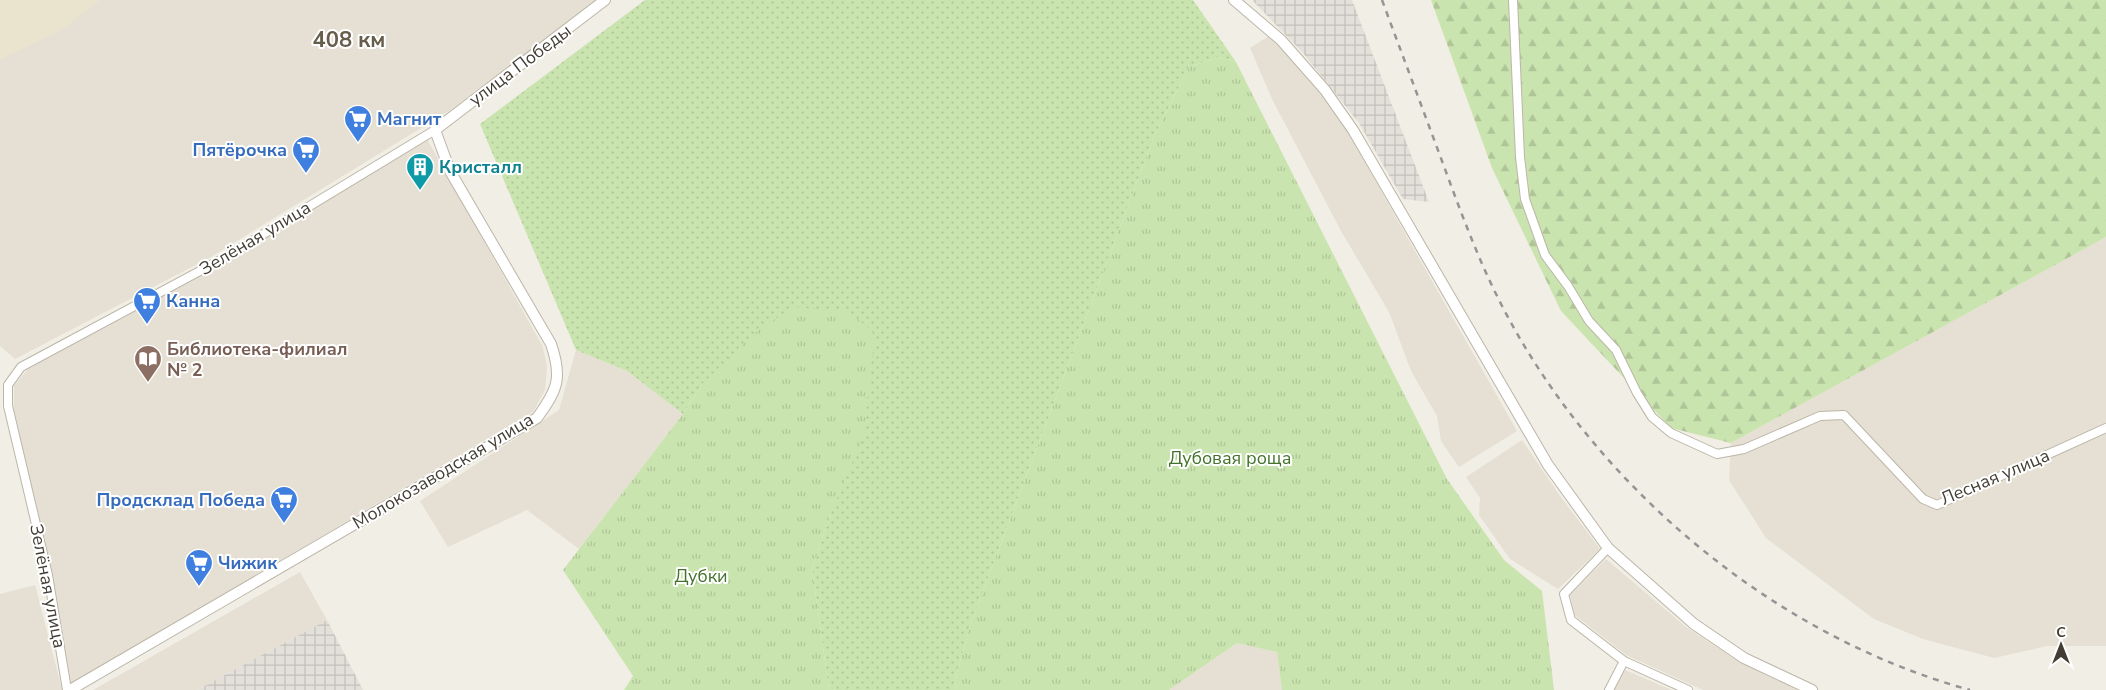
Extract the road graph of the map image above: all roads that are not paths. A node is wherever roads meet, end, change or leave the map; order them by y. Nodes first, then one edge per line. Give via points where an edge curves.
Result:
1 (605, 0) edge
2 (1234, 0) edge
3 (1513, 0) edge
4 (435, 130) junction
5 (2106, 428) edge
6 (1608, 548) junction
7 (1624, 661) junction
8 (68, 690) edge
9 (1609, 690) edge
10 (1688, 690) edge
11 (1812, 690) edge

1 - 4 street, улица Победы
2 - 6 street via 1281,40 1325,90 1353,130 1548,465
3 - 5 street, Лесная улица via 1525,199 1545,255 1589,321 1616,350 1636,393 1652,417 1671,433 1717,454 1744,449 1820,416 1844,415 1923,499 1937,504
4 - 8 street, Зелёная улица via 224,258 21,367 8,385 8,406 48,576
4 - 8 street, Молокозаводская улица via 450,171 551,344 558,366 553,395 536,418
6 - 7 street via 1564,594 1572,620
6 - 11 street via 1694,624 1744,658
7 - 9 street
7 - 10 street

